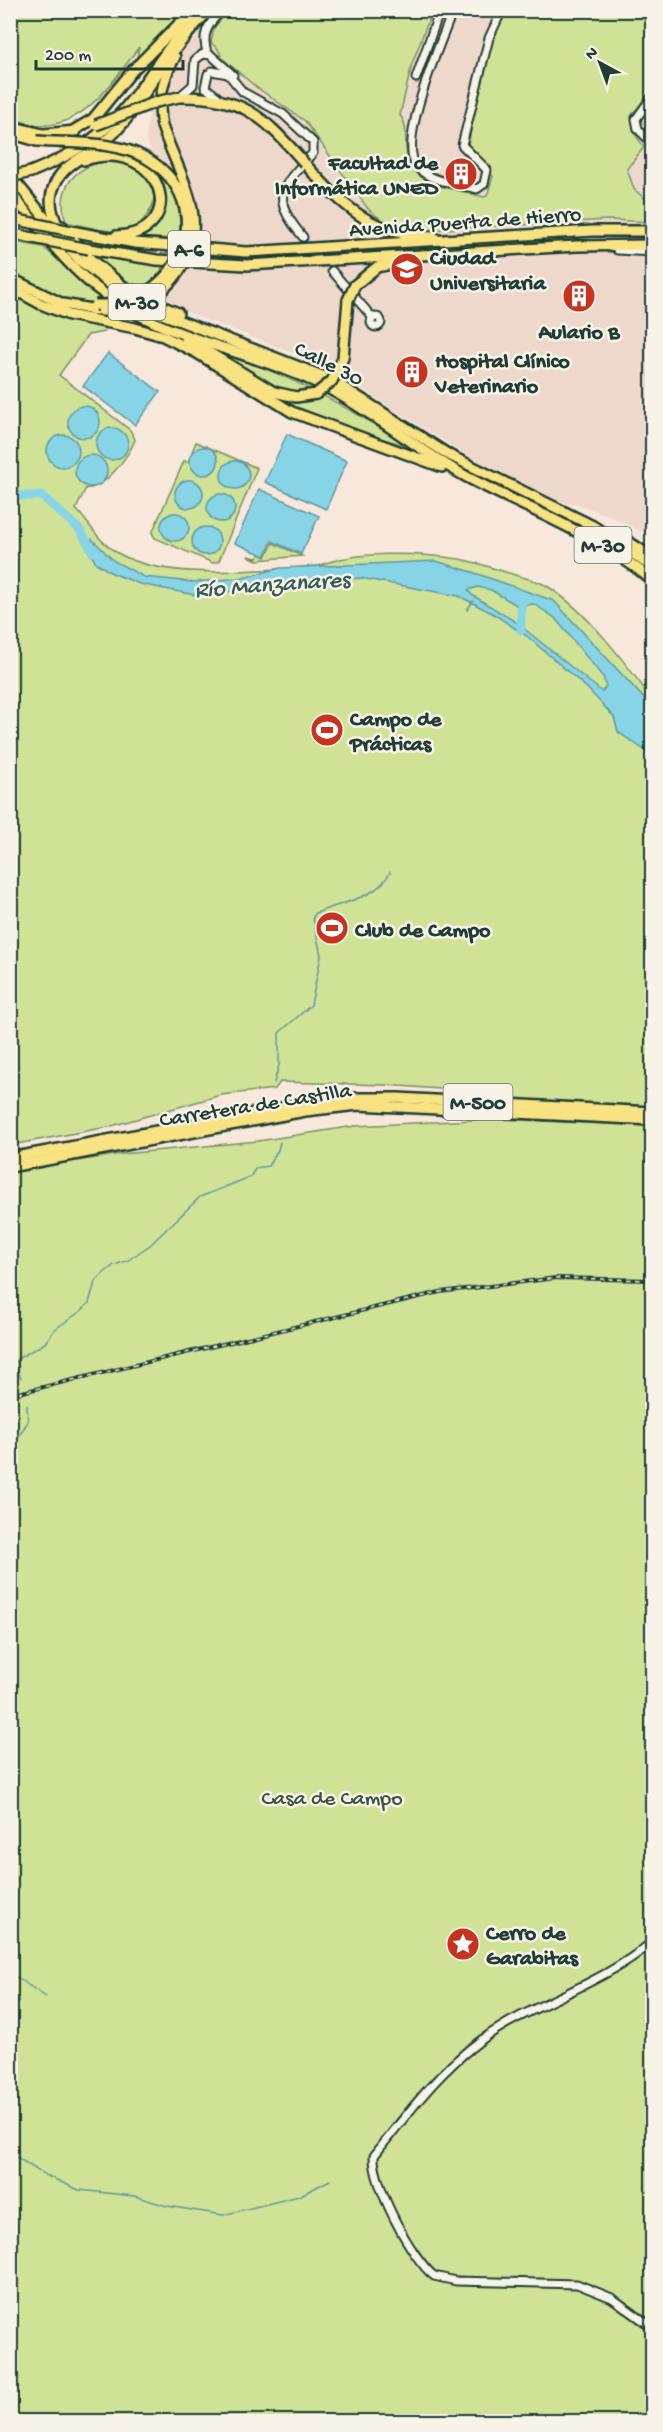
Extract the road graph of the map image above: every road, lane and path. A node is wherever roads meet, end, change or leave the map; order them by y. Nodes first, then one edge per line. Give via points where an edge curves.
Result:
1 (193, 10) edge
2 (201, 10) edge
3 (209, 10) edge
4 (215, 10) edge
5 (222, 10) edge
6 (440, 10) edge
7 (453, 10) edge
8 (502, 10) edge
9 (211, 56) junction
10 (195, 70) junction
11 (210, 72) junction
12 (416, 78) dead end
13 (250, 96) junction
14 (179, 97) junction
15 (652, 97) edge
16 (229, 102) junction
17 (10, 126) edge
18 (71, 132) junction
19 (10, 133) edge
20 (652, 142) edge
21 (10, 176) edge
22 (10, 192) edge
23 (14, 219) edge
24 (652, 231) edge
25 (10, 233) edge
26 (98, 236) junction
27 (303, 237) tunnel mouth
28 (511, 237) junction
29 (652, 245) edge
30 (577, 246) junction
31 (617, 250) joint
32 (652, 252) edge
33 (451, 254) junction
34 (332, 271) tunnel mouth
35 (10, 277) edge
36 (10, 287) edge
37 (132, 293) junction
38 (96, 308) junction
39 (373, 318) dead end
40 (159, 324) junction
41 (306, 368) junction
42 (468, 477) junction
43 (549, 516) junction
44 (592, 526) junction
45 (590, 543) dead end
46 (652, 557) edge
47 (652, 567) edge
48 (652, 580) edge
49 (304, 1107) junction
50 (652, 1112) edge
51 (257, 1115) junction
52 (652, 1120) edge
53 (10, 1158) edge
54 (10, 1167) edge
55 (652, 1942) edge
56 (652, 2328) edge

1 - 18 highway via 133,70 93,119
2 - 21 highway, bridge via 120,114 101,132 72,153 32,172
3 - 37 highway via 122,124 105,142 63,172 52,192 52,210 66,237 102,273
4 - 38 highway, bridge via 174,59 160,106 162,126 192,207 194,224 188,254 171,283 152,298 118,310
5 - 9 street via 204,33
6 - 12 street
7 - 8 street via 422,91 411,150 418,168 430,176 477,189 484,184 485,168 462,145 489,38
9 - 10 street via 198,56
9 - 11 street
9 - 13 street via 229,69
10 - 11 street
10 - 14 street via 193,85
11 - 13 street via 228,74
11 - 16 street via 205,82 208,91
13 - 27 street via 283,114 313,142 313,153 290,177 283,199 286,214
14 - 16 highway
14 - 18 highway, bridge
15 - 20 street via 636,119 638,129
16 - 28 highway via 262,118 351,211 383,228 424,236
17 - 18 highway via 42,134
19 - 38 highway, bridge via 37,141 103,145 136,154 163,171 181,201 184,241 166,278 136,298
21 - 41 highway, Calle 30 / M-30 via 79,260 124,296
22 - 40 highway, Calle 30 / M-30 via 74,269 119,303
23 - 26 highway, A-6, bridge
24 - 28 highway, Avenida Puerta de Hierro / A-6
25 - 33 highway, Avenida Puerta de Hierro / A-6, bridge via 89,249 197,263 281,264
26 - 28 highway, Avenida Puerta de Hierro / A-6 via 203,250 280,250
26 - 37 highway via 136,232 157,213 161,194 152,173 144,166 114,155 85,160 68,171 55,195 63,229 90,259
29 - 30 highway, Avenida Puerta de Hierro / A-6
30 - 31 highway via 592,251
30 - 33 highway, Avenida Puerta de Hierro / A-6
31 - 32 street
33 - 40 highway, bridge via 377,267 355,285 348,300 343,358 332,381 316,394 296,397 274,392
34 - 39 street
35 - 38 highway
36 - 42 highway via 69,315 163,336 292,412
37 - 41 highway via 299,361
40 - 42 highway, Calle 30 / M-30 via 323,386
41 - 44 highway, Calle 30 / M-30 via 330,379 449,455
42 - 43 highway, Calle 30 / M-30
43 - 45 highway
43 - 48 highway, M-30 via 615,552
44 - 46 highway via 609,530
44 - 47 highway, Calle 30 / M-30
49 - 50 highway, Carretera de Castilla / M-500 via 356,1098 398,1098
49 - 51 highway, Carretera de Castilla / M-500
49 - 52 highway, Carretera de Castilla / M-500 via 396,1105
51 - 53 highway, Carretera de Castilla / M-500
51 - 54 highway, Carretera de Castilla / M-500
55 - 56 street via 621,1964 504,2025 455,2063 407,2112 374,2156 379,2181 397,2225 437,2278 577,2284 612,2298

